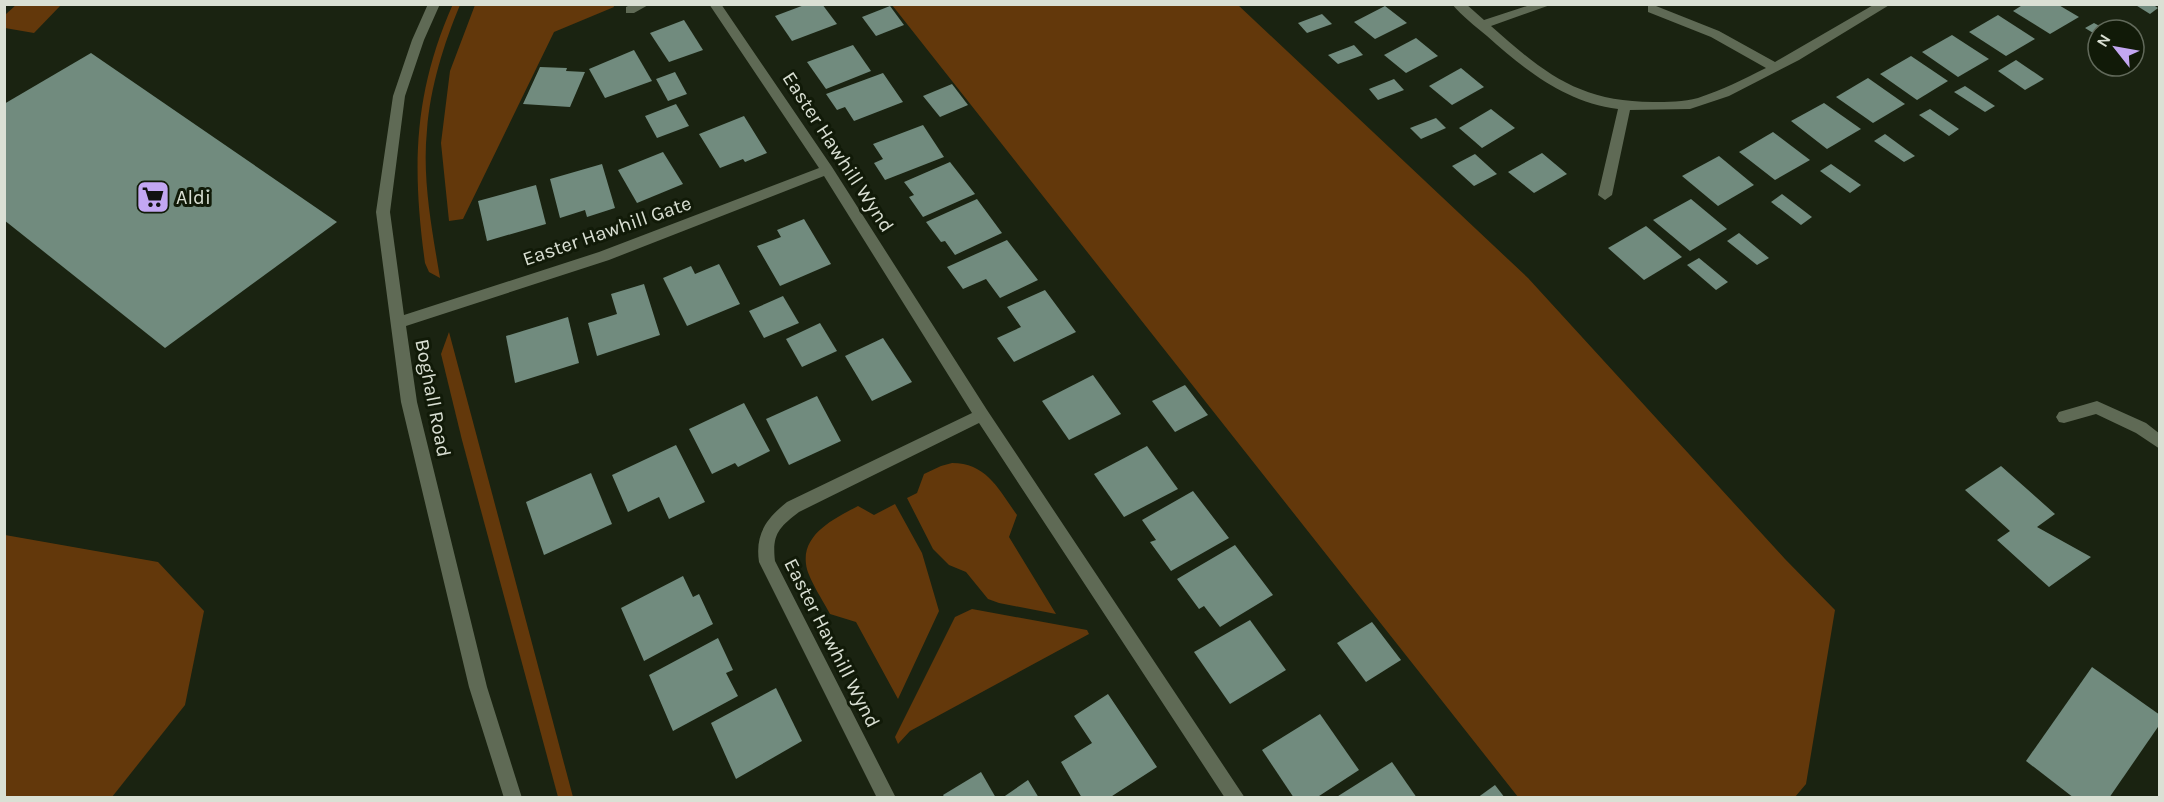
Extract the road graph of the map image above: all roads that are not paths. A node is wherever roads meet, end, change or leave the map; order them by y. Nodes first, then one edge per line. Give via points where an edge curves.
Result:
1 (434, 4) edge
2 (644, 4) edge
3 (715, 4) edge
4 (1458, 4) edge
5 (1547, 4) edge
6 (1885, 4) edge
7 (1652, 9) dead end
8 (630, 10) dead end
9 (1482, 25) junction
10 (1774, 67) junction
11 (1625, 104) junction
12 (827, 170) junction
13 (1605, 195) dead end
14 (397, 322) junction
15 (982, 416) junction
16 (2064, 417) dead end
17 (2160, 443) edge
18 (513, 798) edge
19 (887, 798) edge
20 (1236, 798) edge

1 - 14 street, Boghall Road via 399,96 383,212
2 - 8 street
3 - 12 street, Easter Hawhill Wynd
4 - 9 street
5 - 9 street
6 - 10 street
7 - 10 street via 1685,19
9 - 11 street via 1556,82 1596,101
10 - 11 street via 1698,103
11 - 13 street
12 - 14 street, Easter Hawhill Gate via 604,256
12 - 15 street, Easter Hawhill Wynd
14 - 18 street, Boghall Road via 409,402 475,676
15 - 19 street, Easter Hawhill Wynd via 793,507 767,532 767,562
15 - 20 street, Easter Hawhill Wynd
16 - 17 street via 2097,407 2141,428

